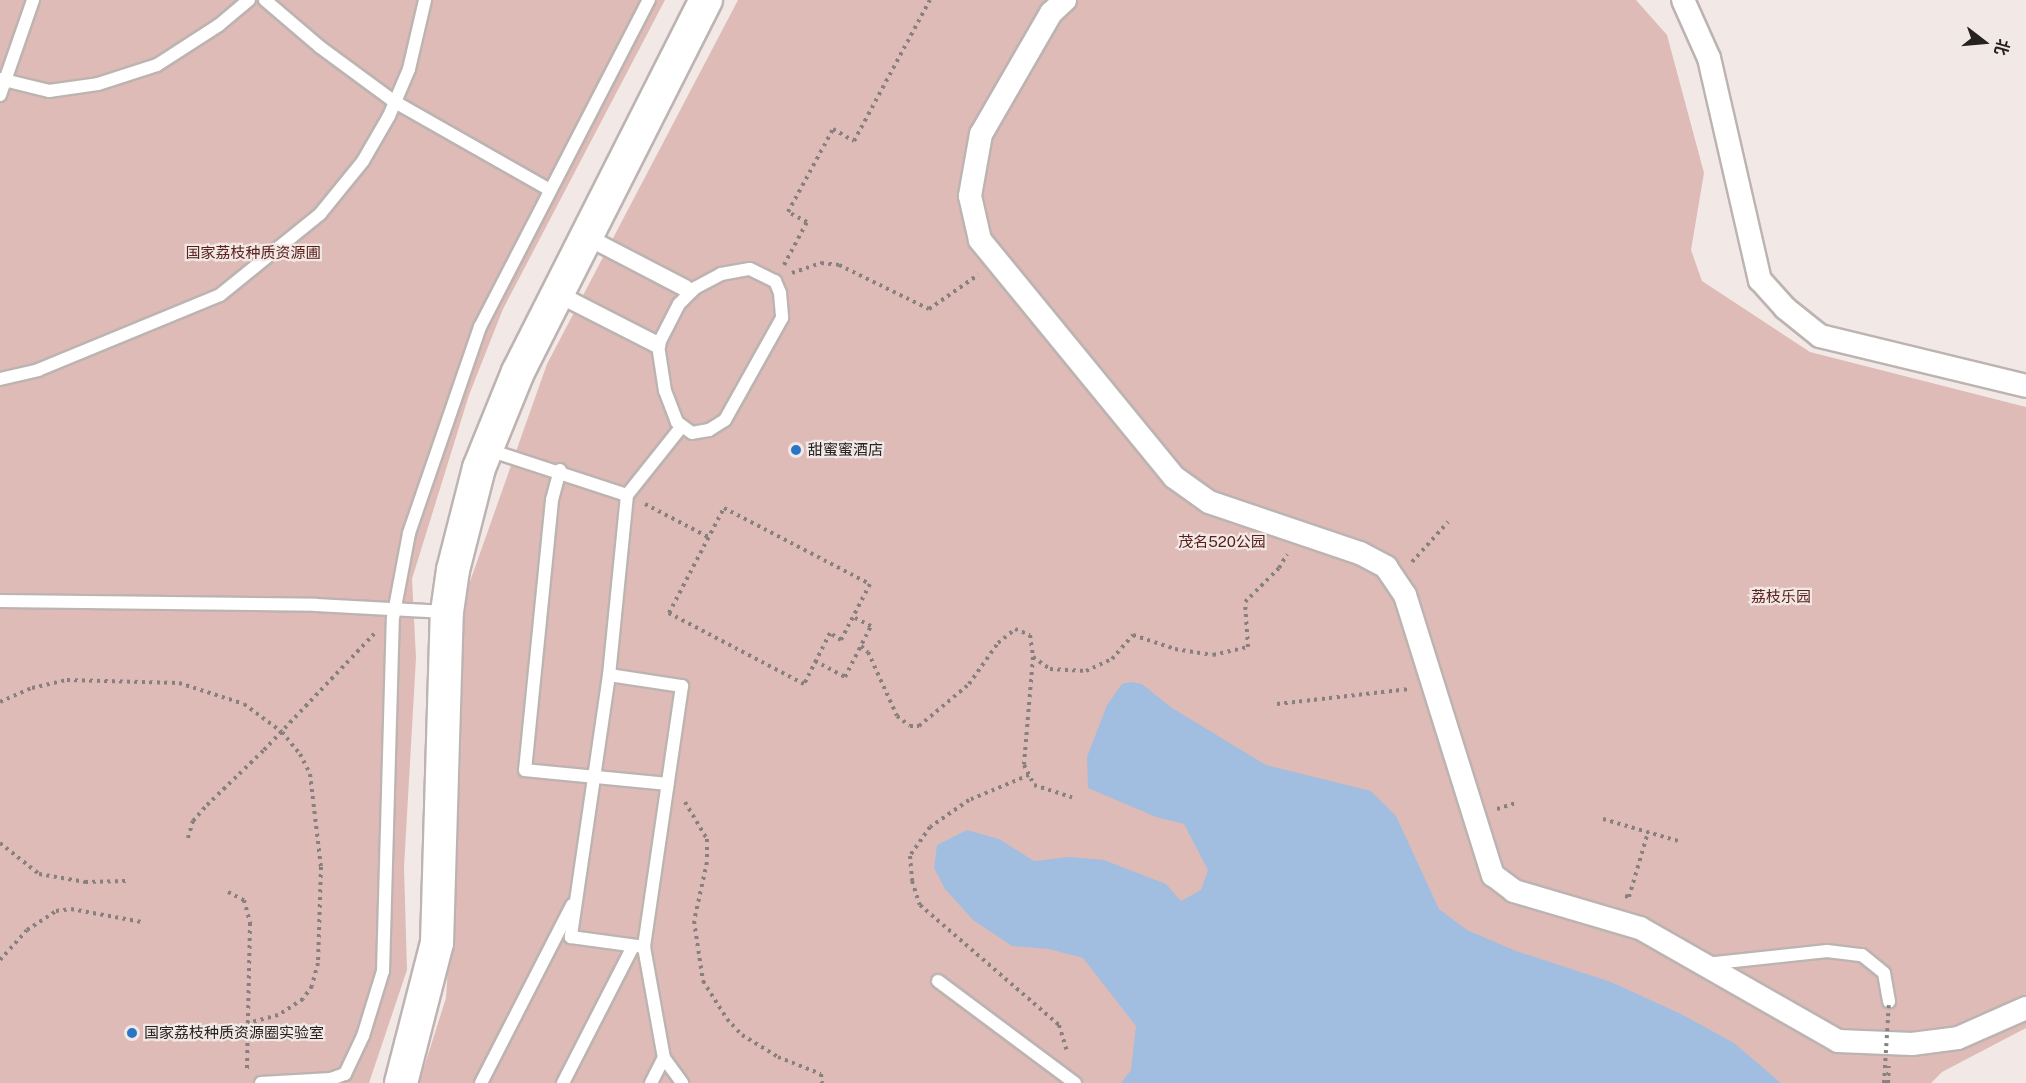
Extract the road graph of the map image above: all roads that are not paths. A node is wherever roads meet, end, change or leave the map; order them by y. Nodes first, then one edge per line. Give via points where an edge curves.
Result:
1 (33, 0) edge
2 (249, 0) edge
3 (265, 0) edge
4 (425, 0) edge
5 (649, 0) edge
6 (706, 0) edge
7 (1065, 0) edge
8 (1683, 0) edge
9 (3, 80) edge
10 (0, 95) edge
11 (395, 102) junction
12 (548, 189) junction
13 (585, 236) junction
14 (685, 288) dead end
15 (556, 293) junction
16 (658, 345) junction
17 (0, 380) edge
18 (2026, 386) edge
19 (682, 426) junction
20 (486, 449) junction
21 (560, 470) junction
22 (627, 495) junction
23 (0, 601) edge
24 (394, 610) junction
25 (447, 612) junction
26 (609, 675) junction
27 (594, 777) junction
28 (668, 782) junction
29 (577, 894) junction
30 (638, 946) junction
31 (1705, 964) junction
32 (938, 981) dead end
33 (1889, 1002) road end
34 (2026, 1008) edge
35 (664, 1058) junction
36 (261, 1083) edge
37 (401, 1083) edge
38 (481, 1083) edge
39 (563, 1083) edge
40 (651, 1083) edge
41 (682, 1083) edge
42 (1075, 1083) edge

1 - 9 lane
2 - 9 lane via 219,25 147,68 98,84 49,91
3 - 11 lane
4 - 11 lane via 409,69
5 - 12 lane
6 - 13 main road
7 - 31 street via 1051,13 981,134 974,158 970,203 980,240 1174,477 1209,502 1360,553 1386,567 1405,595 1493,875 1514,891 1640,928
8 - 18 street via 1709,58 1760,280 1785,308 1820,336
9 - 10 lane
11 - 12 lane
11 - 17 lane via 363,161 320,214 220,295 38,370
12 - 24 lane via 480,327 454,393 409,533
13 - 14 street
13 - 15 main road
15 - 16 street
15 - 20 main road
16 - 19 lane via 665,391
16 - 19 lane via 680,304 695,288 721,274 750,269 775,281 782,318 725,420 709,430 692,433
19 - 22 lane
20 - 21 lane
20 - 25 main road via 453,570
21 - 22 lane
21 - 27 lane via 552,500 525,770
22 - 26 lane
23 - 24 lane via 316,605
24 - 25 lane
24 - 36 lane via 380,980 363,1036 345,1074 331,1079
25 - 37 main road via 437,943
26 - 27 lane
26 - 28 lane via 682,686
27 - 28 lane
27 - 29 lane
28 - 30 lane
29 - 30 lane via 571,937
29 - 38 lane
30 - 35 lane
30 - 39 lane
31 - 33 lane via 1827,951 1862,955 1884,973
31 - 34 street via 1838,1041 1912,1044 1958,1038
32 - 42 lane
35 - 40 lane
35 - 41 lane

